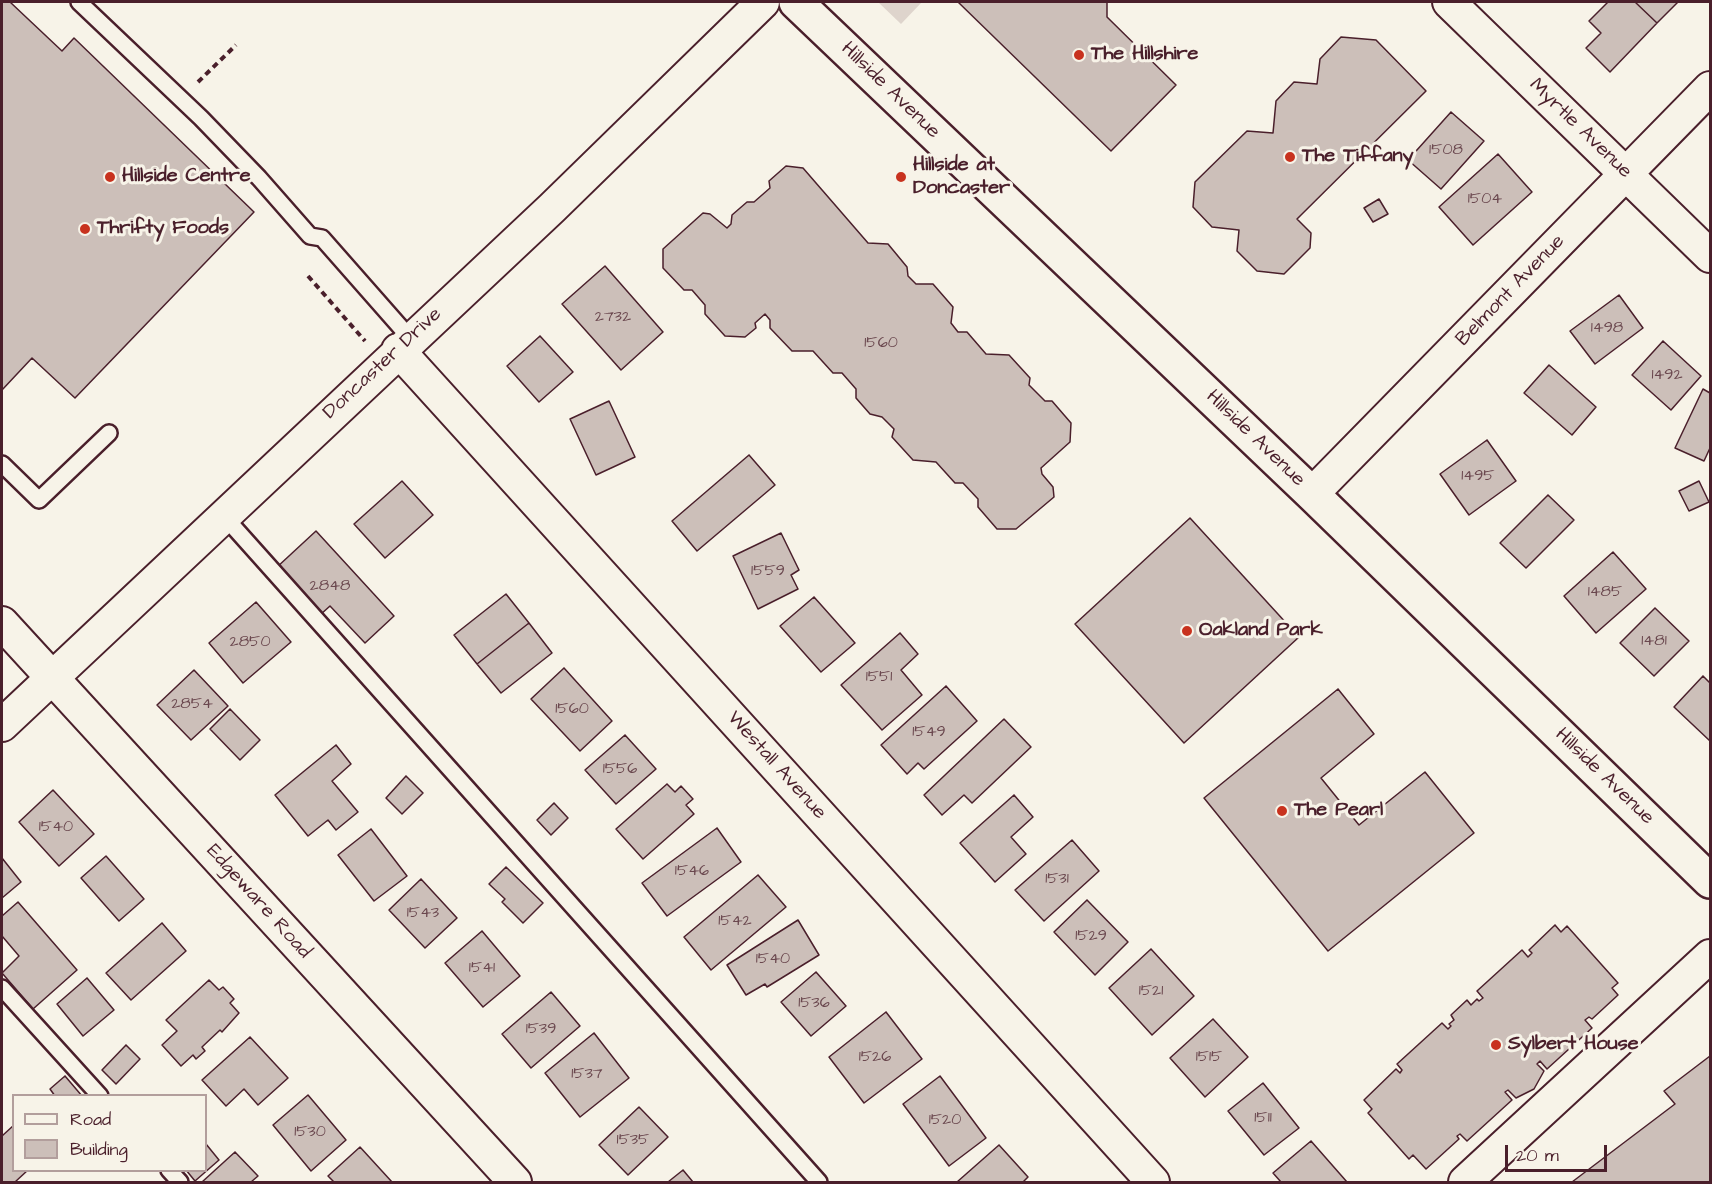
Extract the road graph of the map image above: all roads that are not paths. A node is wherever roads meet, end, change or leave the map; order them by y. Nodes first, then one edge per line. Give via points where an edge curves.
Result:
1 (79, 2) edge
2 (763, 2) edge
3 (796, 2) edge
4 (1449, 2) edge
5 (1710, 88) edge
6 (1625, 174) junction
7 (1710, 255) edge
8 (404, 344) junction
9 (109, 433) dead end
10 (2, 464) edge
11 (1312, 494) junction
12 (223, 515) junction
13 (2, 623) edge
14 (52, 678) junction
15 (2, 725) edge
16 (1710, 881) edge
17 (1710, 956) edge
18 (2, 988) edge
19 (99, 1094) edge
20 (515, 1182) edge
21 (819, 1182) edge
22 (1153, 1182) edge
23 (1465, 1182) edge

1 - 8 lane via 201,118 310,236 322,238
2 - 8 street, Doncaster Drive via 552,208
3 - 11 main road, Hillside Avenue
4 - 6 street, Myrtle Avenue
5 - 6 street, Belmont Avenue
6 - 7 street, Myrtle Avenue
6 - 11 street, Belmont Avenue
8 - 12 street, Doncaster Drive
8 - 22 street, Westall Avenue
9 - 10 lane via 39,500
11 - 16 main road, Hillside Avenue
12 - 14 street, Doncaster Drive
12 - 21 lane
13 - 14 street, Edgeware Road
14 - 15 street, Doncaster Drive
14 - 20 street, Edgeware Road
17 - 23 street
18 - 19 lane

